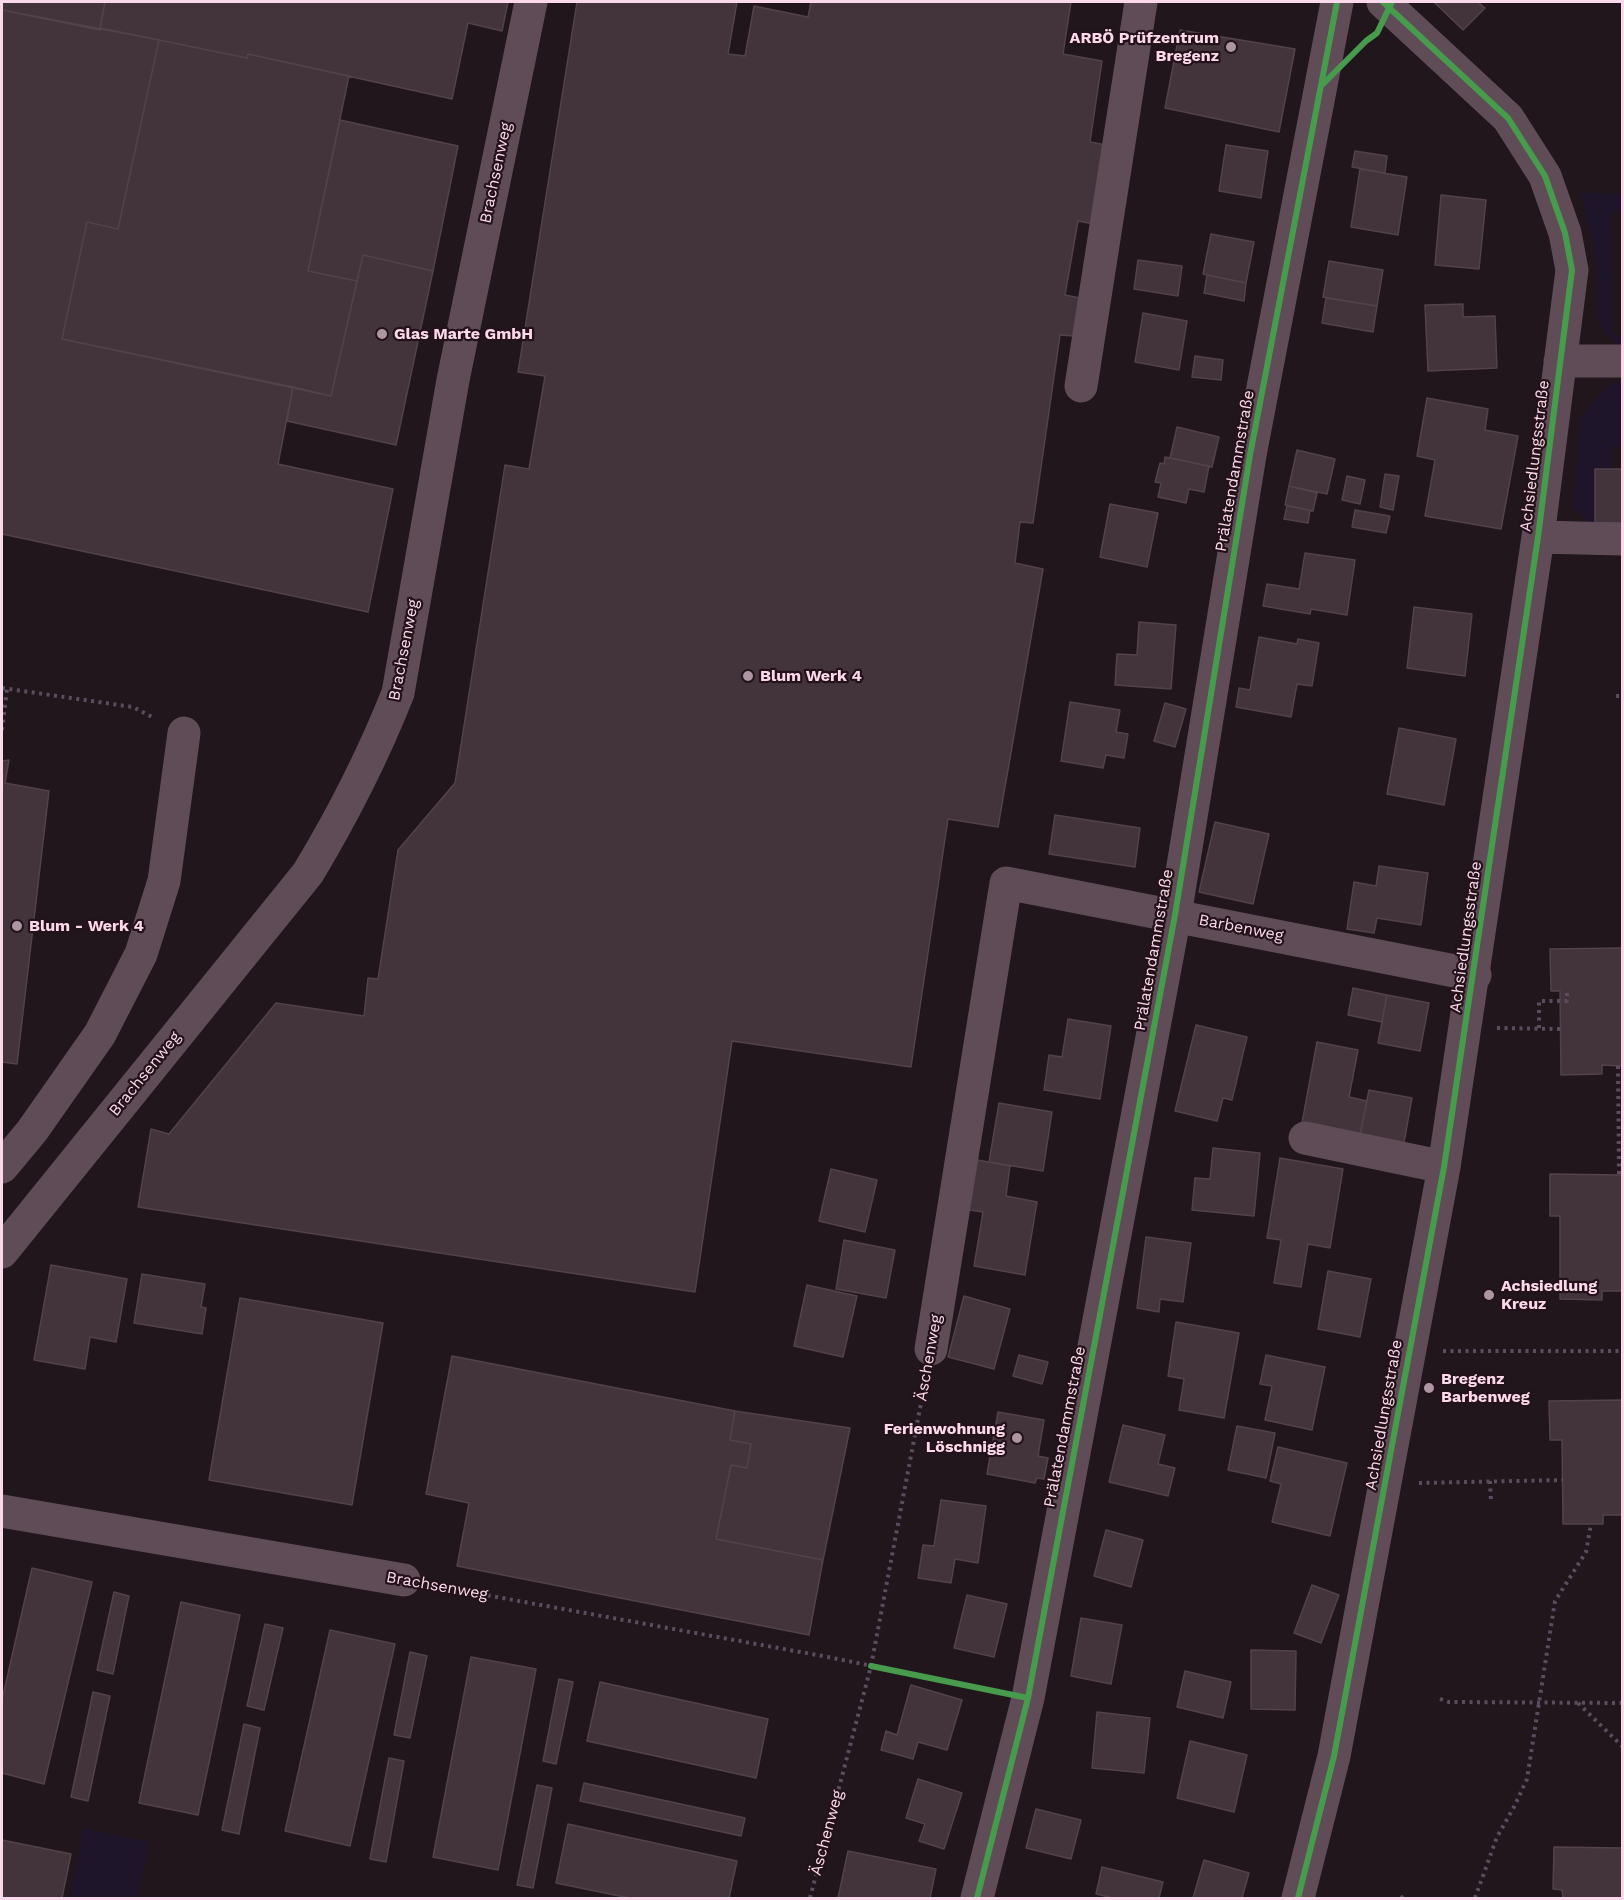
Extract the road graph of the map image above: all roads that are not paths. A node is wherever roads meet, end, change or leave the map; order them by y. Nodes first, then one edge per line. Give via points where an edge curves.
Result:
1 (531, 2) edge
2 (1142, 2) edge
3 (1337, 2) edge
4 (1383, 2) edge
5 (1560, 362) junction
6 (1623, 362) edge
7 (1082, 386) dead end
8 (1538, 537) junction
9 (1623, 539) edge
10 (184, 734) road end
11 (1006, 883) joint
12 (1175, 915) junction
13 (1475, 975) junction
14 (1305, 1138) dead end
15 (2, 1167) edge
16 (1444, 1167) junction
17 (2, 1252) edge
18 (931, 1349) road end
19 (2, 1511) edge
20 (404, 1580) road end
21 (977, 1899) edge
22 (1298, 1899) edge

1 - 17 street, Brachsenweg via 453,380 398,693 383,730 340,820 308,873
2 - 7 street
3 - 12 street, Prälatendammstraße via 1250,455
4 - 5 street, Achsiedlungsstraße via 1508,118 1545,176 1566,233 1572,270
5 - 6 street
5 - 8 street, Achsiedlungsstraße
8 - 9 street, Achsiedlungsstraße
8 - 13 street, Achsiedlungsstraße
10 - 15 street via 164,881 141,954 100,1034
11 - 12 street, Barbenweg
11 - 18 street, Äschenweg
12 - 13 street, Barbenweg
12 - 21 street, Prälatendammstraße via 1028,1698
13 - 16 street, Achsiedlungsstraße
14 - 16 street
16 - 22 street, Achsiedlungsstraße via 1336,1744
19 - 20 street, Brachsenweg

